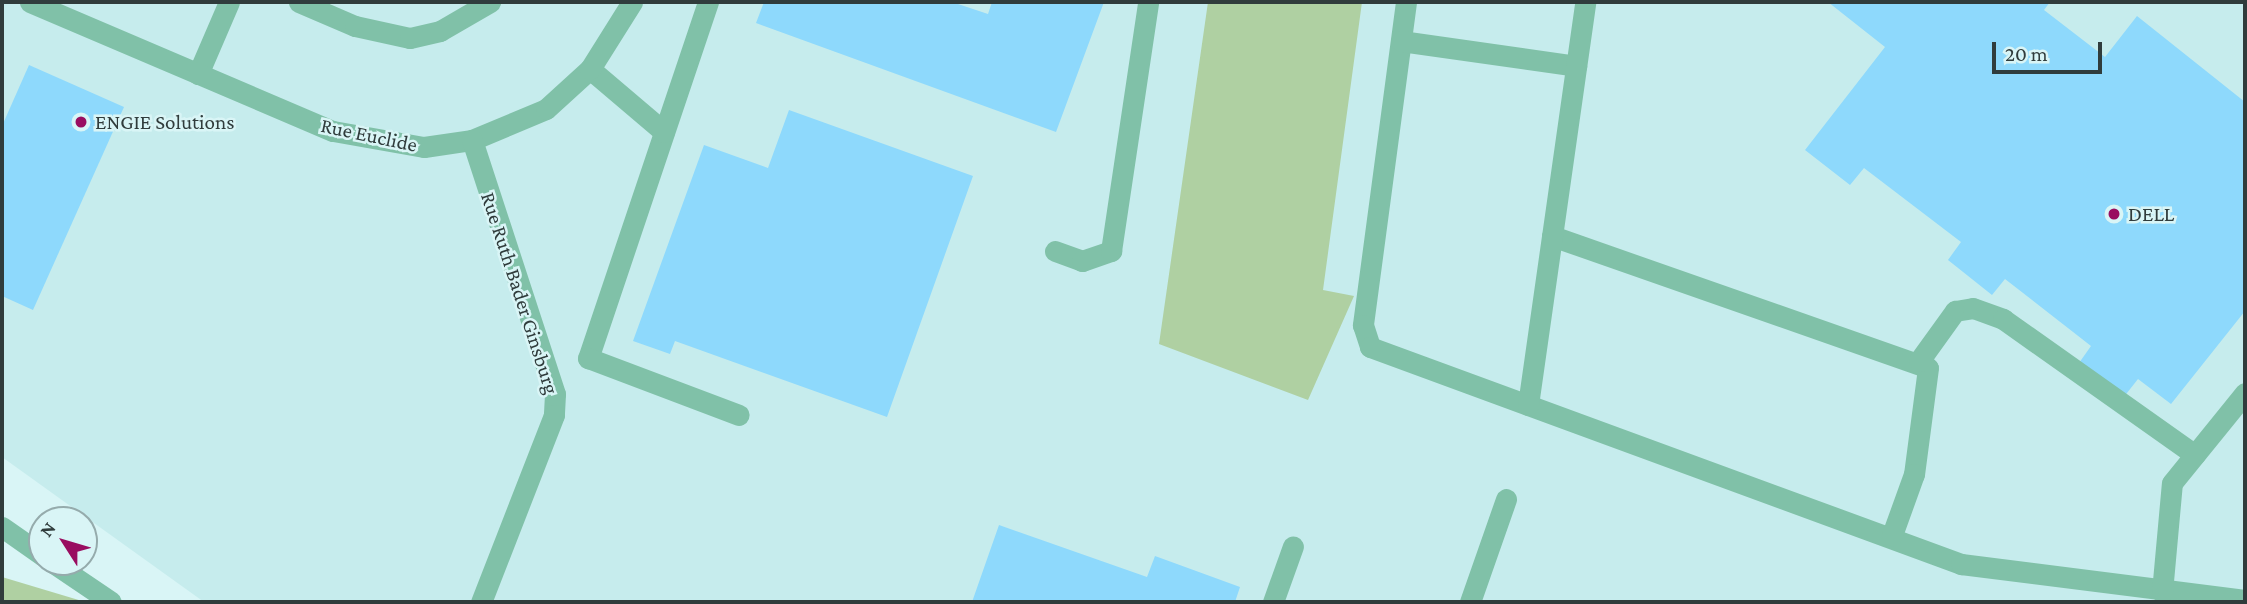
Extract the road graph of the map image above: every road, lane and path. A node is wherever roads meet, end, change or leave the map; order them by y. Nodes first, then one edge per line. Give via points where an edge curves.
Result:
1 (30, 2) edge
2 (229, 2) edge
3 (299, 2) edge
4 (490, 2) edge
5 (632, 2) edge
6 (708, 2) edge
7 (1148, 2) edge
8 (1406, 2) edge
9 (1585, 2) edge
10 (1401, 41) junction
11 (1576, 66) junction
12 (590, 69) junction
13 (198, 74) junction
14 (664, 132) junction
15 (472, 140) junction
16 (1552, 236) junction
17 (1055, 251) dead end
18 (1919, 361) junction
19 (2245, 393) edge
20 (1528, 405) junction
21 (739, 415) dead end
22 (2195, 455) junction
23 (1506, 499) dead end
24 (2, 527) edge
25 (1892, 535) junction
26 (28, 545) edge
27 (1293, 546) dead end
28 (73, 576) edge
29 (2162, 592) junction
30 (2245, 600) edge
31 (111, 602) edge
32 (481, 602) edge
33 (1273, 602) edge
34 (1471, 602) edge

1 - 13 street, Rue Euclide
2 - 13 street
3 - 4 street via 355,26 410,38 440,31
5 - 12 street, Rue Euclide
6 - 14 street
7 - 17 street via 1111,251 1082,261
8 - 10 street
9 - 11 street
10 - 11 street
10 - 20 street via 1364,338 1381,353
11 - 16 street
12 - 14 street
12 - 15 street, Rue Euclide via 546,109
13 - 15 street, Rue Euclide via 333,131 424,148
14 - 21 street via 588,358
15 - 32 street, Rue Ruth Bader Ginsburg via 555,394 554,415
16 - 18 street
16 - 20 street
18 - 22 street via 1955,311 1973,309 2003,319
18 - 25 street via 1928,368 1929,381 1914,474
19 - 22 street
20 - 25 street
22 - 29 street via 2172,483
23 - 34 street
24 - 26 street
25 - 29 street via 1980,568
27 - 33 street
28 - 31 street
29 - 30 street

